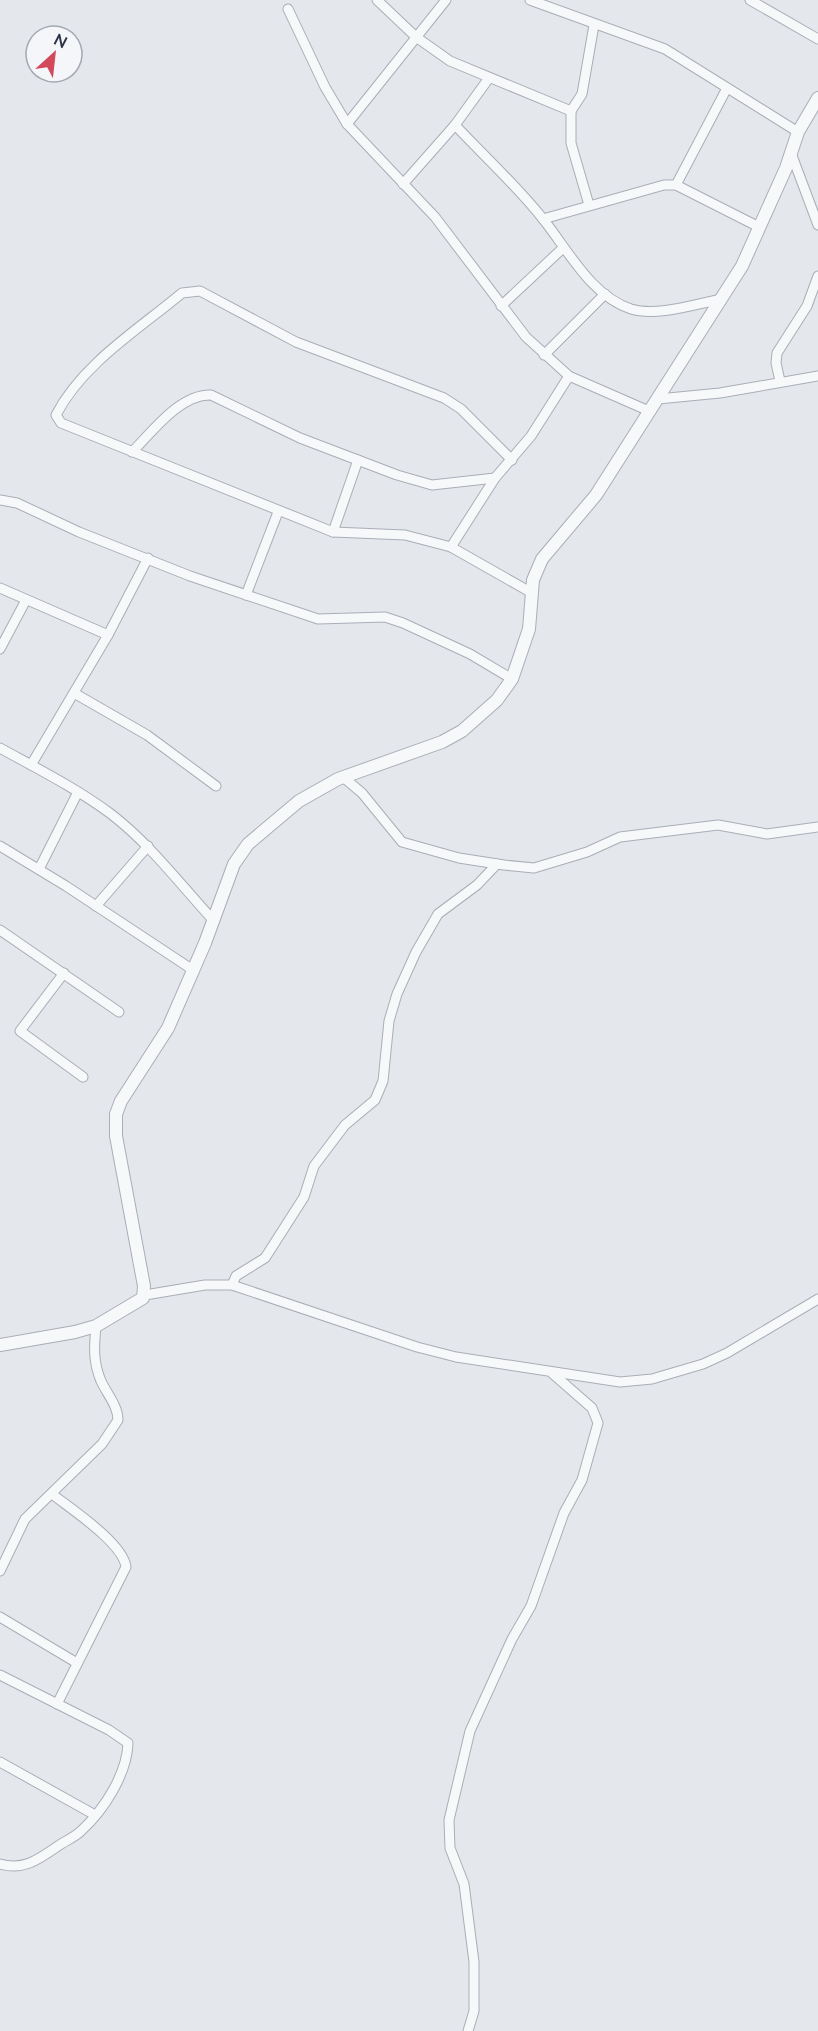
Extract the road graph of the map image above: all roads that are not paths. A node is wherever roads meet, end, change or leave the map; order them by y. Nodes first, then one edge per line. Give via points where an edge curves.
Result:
1 (376, 0) edge
2 (446, 0) edge
3 (530, 0) edge
4 (750, 0) edge
5 (543, 3) edge
6 (288, 9) dead end
7 (594, 25) junction
8 (416, 38) junction
9 (818, 39) edge
10 (489, 78) junction
11 (727, 88) junction
12 (818, 99) edge
13 (571, 111) junction
14 (347, 124) junction
15 (455, 125) junction
16 (798, 132) junction
17 (791, 153) junction
18 (403, 184) junction
19 (676, 184) junction
20 (589, 205) junction
21 (543, 219) junction
22 (818, 225) edge
23 (759, 227) junction
24 (563, 248) junction
25 (818, 276) edge
26 (605, 294) junction
27 (722, 299) junction
28 (818, 305) edge
29 (501, 306) junction
30 (807, 306) junction
31 (544, 355) junction
32 (569, 376) junction
33 (818, 376) edge
34 (780, 381) junction
35 (658, 399) junction
36 (649, 411) junction
37 (132, 452) junction
38 (358, 460) junction
39 (512, 460) junction
40 (495, 478) junction
41 (0, 500) edge
42 (278, 512) junction
43 (333, 532) junction
44 (451, 547) junction
45 (148, 558) junction
46 (0, 588) edge
47 (532, 593) junction
48 (246, 595) junction
49 (26, 600) junction
50 (108, 635) junction
51 (0, 649) edge
52 (512, 679) junction
53 (74, 693) junction
54 (0, 748) edge
55 (31, 765) junction
56 (343, 777) junction
57 (216, 786) dead end
58 (78, 792) junction
59 (818, 827) edge
60 (0, 846) edge
61 (148, 846) junction
62 (497, 864) junction
63 (39, 869) junction
64 (96, 906) junction
65 (213, 920) junction
66 (0, 930) edge
67 (193, 970) junction
68 (64, 973) junction
69 (118, 1012) dead end
70 (83, 1077) dead end
71 (232, 1285) junction
72 (145, 1294) junction
73 (818, 1299) edge
74 (96, 1326) junction
75 (0, 1345) edge
76 (552, 1372) junction
77 (51, 1494) junction
78 (0, 1571) edge
79 (0, 1617) edge
80 (77, 1663) junction
81 (0, 1675) edge
82 (57, 1704) junction
83 (0, 1762) edge
84 (95, 1815) junction
85 (0, 1864) edge
86 (468, 2031) edge

1 - 8 street
2 - 8 street
3 - 5 street
4 - 9 street
5 - 7 street
6 - 14 street
7 - 11 street via 665,49
7 - 13 street via 582,94
8 - 10 street via 450,61
8 - 14 street
10 - 13 street
10 - 15 street
11 - 16 street
11 - 19 street
12 - 16 street
13 - 20 street via 571,143
14 - 18 street
15 - 18 street
15 - 21 street
16 - 17 street
17 - 22 street
17 - 23 street
18 - 29 street via 435,218
19 - 20 street
19 - 23 street
20 - 21 street
21 - 24 street
23 - 27 street
24 - 26 street
24 - 29 street
25 - 30 street
26 - 27 street via 632,309 659,310
26 - 31 street
27 - 35 street
28 - 30 street
29 - 31 street
30 - 34 street via 777,353
31 - 32 street
32 - 36 street
32 - 39 street
33 - 34 street
34 - 35 street via 720,393
35 - 36 street
36 - 47 street via 596,495 542,559
37 - 38 street via 178,407 199,394 211,395 270,425
37 - 39 street via 61,423 56,415 66,394 89,371 182,293 192,290 296,342 444,398 461,409
37 - 42 street
38 - 40 street via 432,485
38 - 43 street
39 - 40 street
40 - 44 street
41 - 45 street via 17,503
42 - 43 street
42 - 48 street
43 - 44 street via 405,535
44 - 47 street
45 - 48 street
45 - 50 street
46 - 49 street
47 - 52 street via 529,629
48 - 52 street via 318,619 385,618 403,623 470,654
49 - 50 street
49 - 51 street
50 - 53 street
52 - 56 street via 497,700 462,731 442,742
53 - 55 street
53 - 57 street via 147,735
54 - 55 street
55 - 58 street
56 - 62 street via 362,793 402,842
56 - 65 street via 299,801 248,844 234,864
58 - 61 street
58 - 63 street
59 - 62 street via 767,834 718,825 620,837 534,868
60 - 63 street
61 - 64 street
61 - 65 street
62 - 71 street via 477,885 438,914 397,994 389,1022 383,1081 375,1100 345,1125 314,1167 304,1197 265,1258 236,1276
63 - 64 street
64 - 67 street
65 - 67 street
66 - 68 street
67 - 72 street via 168,1028 140,1067 116,1114 120,1162
68 - 69 street
68 - 70 street via 20,1031
71 - 72 street
71 - 76 street via 417,1347
72 - 74 street
73 - 76 street via 727,1353 652,1379 620,1382
74 - 75 street
74 - 77 street via 93,1356 118,1420 102,1444
76 - 86 street via 592,1408 598,1423 582,1480 564,1513 531,1606 470,1731 449,1820 450,1848 464,1884 474,1962 474,2011
77 - 78 street via 25,1520
77 - 80 street via 95,1528 125,1559 126,1567 117,1587
79 - 80 street
80 - 82 street
81 - 82 street
82 - 84 street via 128,1743 128,1755 119,1776
83 - 84 street
84 - 85 street via 81,1832 45,1857 20,1868

